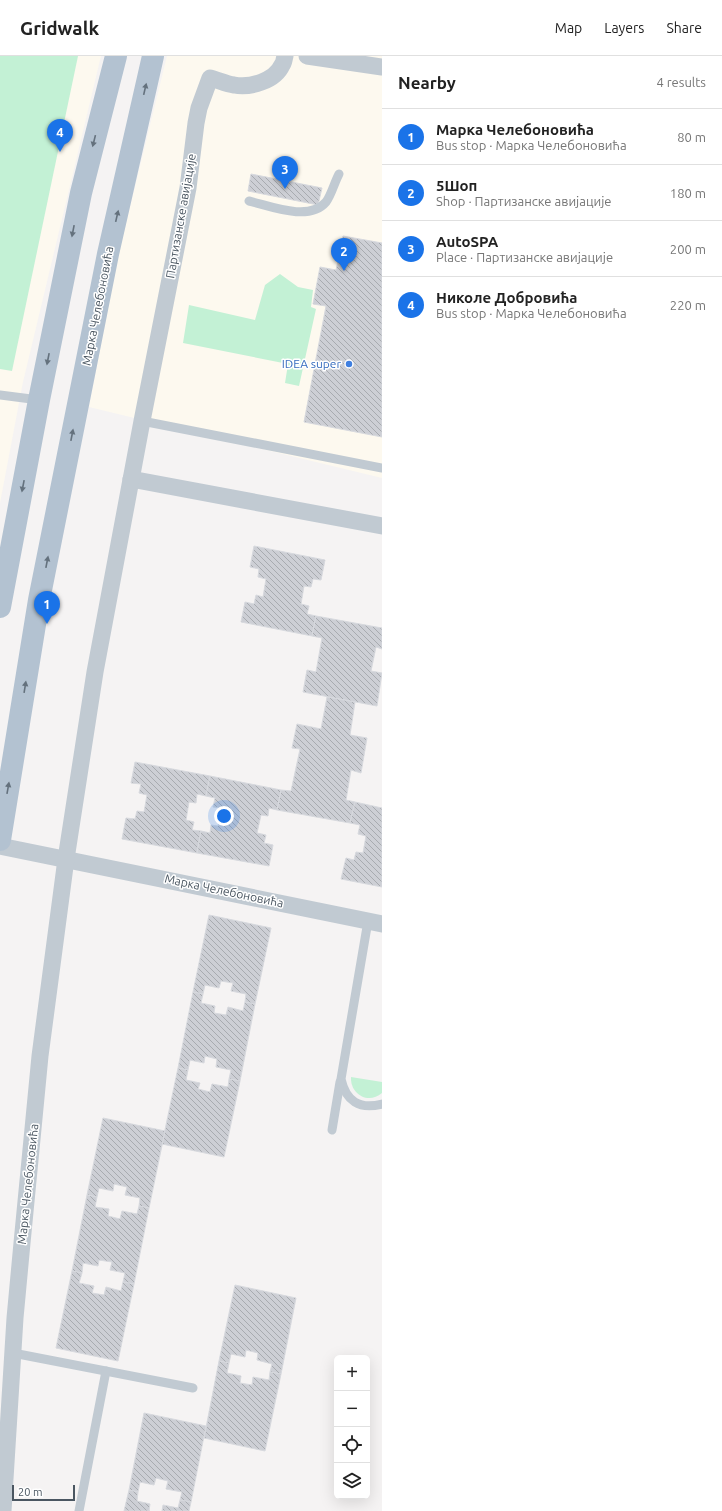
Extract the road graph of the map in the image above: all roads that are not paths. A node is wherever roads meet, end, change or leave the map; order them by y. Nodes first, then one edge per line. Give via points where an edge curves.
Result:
1 (116, 56) edge
2 (153, 56) edge
3 (285, 56) edge
4 (307, 56) edge
5 (382, 67) edge
6 (339, 174) dead end
7 (249, 201) dead end
8 (0, 395) edge
9 (39, 400) junction
10 (142, 421) junction
11 (382, 468) edge
12 (131, 479) junction
13 (382, 526) edge
14 (0, 607) edge
15 (0, 840) edge
16 (0, 846) edge
17 (66, 859) junction
18 (375, 922) edge
19 (341, 1079) junction
20 (382, 1104) edge
21 (332, 1130) dead end
22 (13, 1353) junction
23 (106, 1371) junction
24 (193, 1388) dead end
25 (3, 1511) edge
26 (79, 1511) edge

1 -> 9 main road via 81,193
15 -> 2 main road, Марка Челебоновића via 39,600 108,254
3 - 10 street, Партизанске авијације via 277,72 257,83 244,86 210,78 196,123 188,188
4 - 5 street
6 - 7 lane via 326,202 312,211 298,213
8 - 9 lane
9 -> 14 main road
10 - 11 lane
10 - 12 street, Марка Челебоновића
12 - 13 street
12 - 17 street, Марка Челебоновића via 95,672
16 - 17 street, Марка Челебоновића
17 - 18 street, Марка Челебоновића
17 - 22 street, Марка Челебоновића via 40,1056
18 - 19 lane
19 - 20 lane via 350,1099 360,1105
19 - 21 lane
22 - 23 lane
22 - 25 street, Марка Челебоновића
23 - 24 lane
23 - 26 lane

